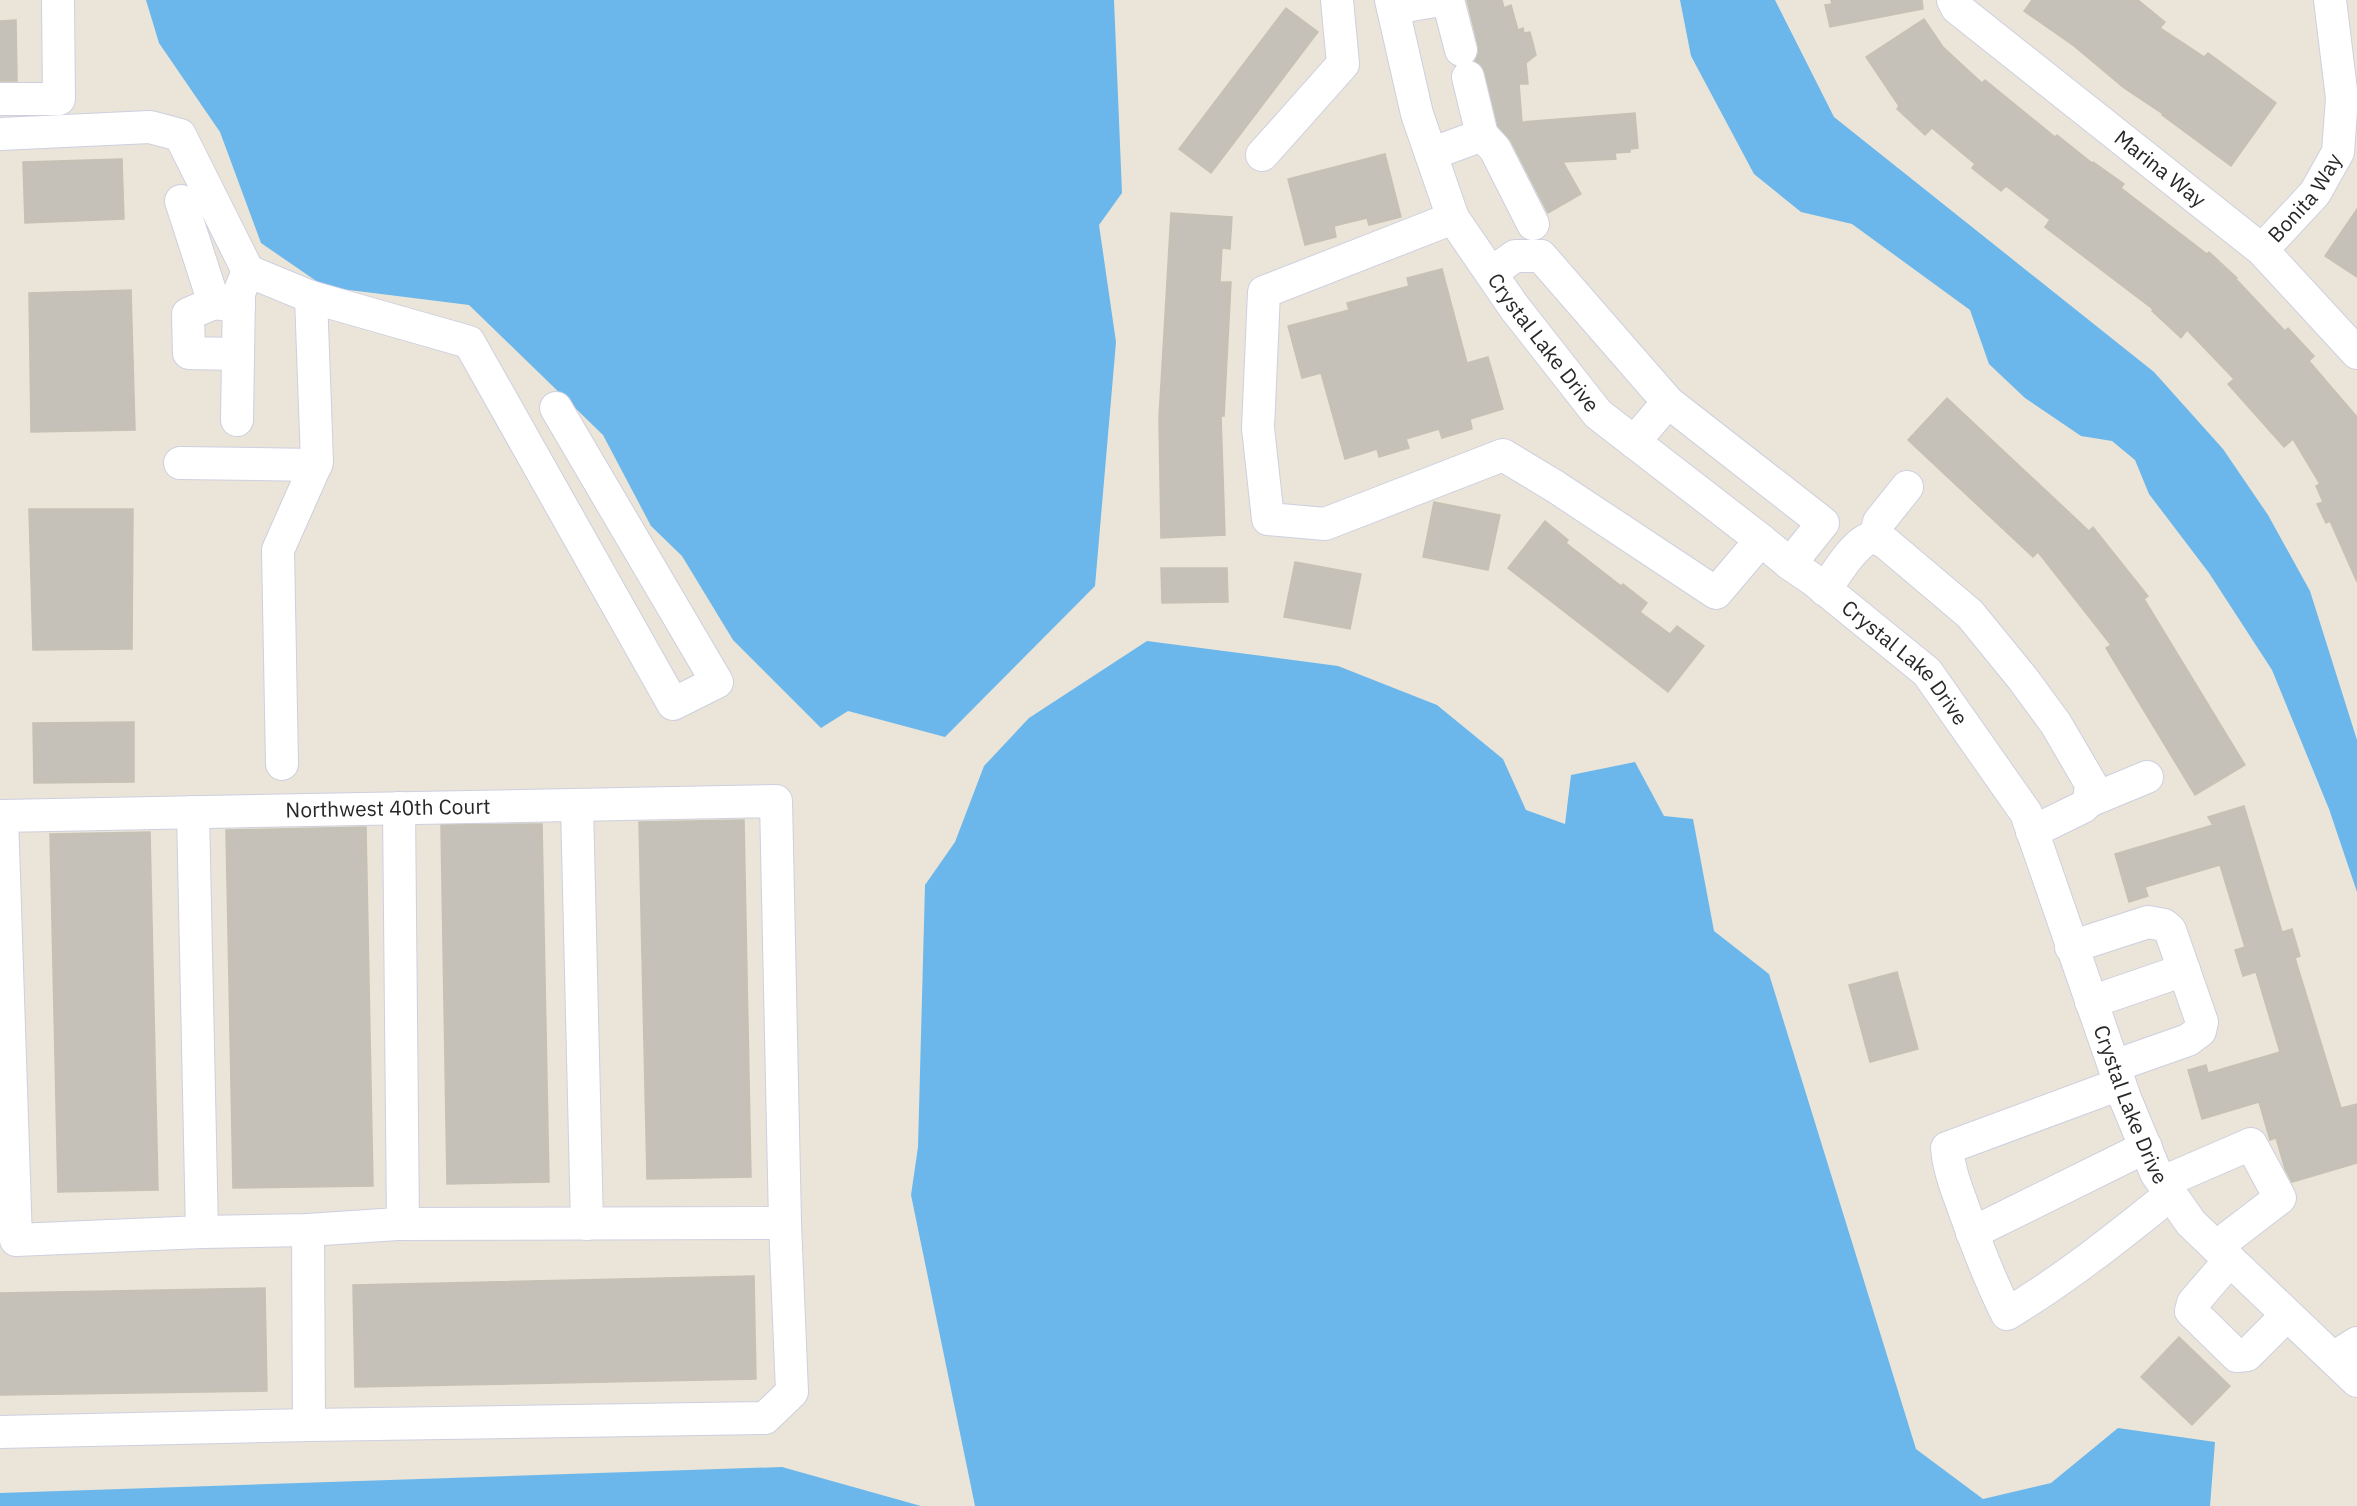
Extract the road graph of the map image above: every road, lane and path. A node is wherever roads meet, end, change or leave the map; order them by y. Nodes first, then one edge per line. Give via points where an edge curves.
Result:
1 (58, 0) edge
2 (1336, 0) edge
3 (1441, 0) edge
4 (1448, 0) edge
5 (1953, 0) edge
6 (2330, 0) edge
7 (1392, 4) edge
8 (0, 99) edge
9 (0, 134) edge
10 (1482, 135) junction
11 (1431, 154) junction
12 (1262, 155) dead end
13 (181, 201) dead end
14 (1453, 218) junction
15 (1533, 224) dead end
16 (2262, 250) junction
17 (248, 271) junction
18 (1491, 273) junction
19 (311, 297) junction
20 (227, 304) junction
21 (2357, 353) edge
22 (237, 354) junction
23 (1668, 402) junction
24 (556, 408) dead end
25 (237, 420) dead end
26 (1634, 442) junction
27 (180, 463) dead end
28 (316, 465) junction
29 (1907, 487) dead end
30 (1875, 538) junction
31 (1761, 540) junction
32 (1790, 564) junction
33 (1825, 590) junction
34 (282, 764) dead end
35 (2147, 777) dead end
36 (2089, 801) junction
37 (577, 805) junction
38 (399, 808) junction
39 (193, 812) junction
40 (1, 816) edge
41 (2032, 832) junction
42 (2071, 947) junction
43 (2184, 970) junction
44 (2091, 1002) junction
45 (2117, 1075) junction
46 (2146, 1147) junction
47 (2167, 1188) junction
48 (403, 1224) junction
49 (587, 1224) junction
50 (785, 1224) junction
51 (308, 1230) junction
52 (202, 1232) junction
53 (1972, 1233) junction
54 (8, 1240) edge
55 (2223, 1254) junction
56 (2287, 1314) junction
57 (2345, 1350) edge
58 (2357, 1381) edge
59 (309, 1425) junction
60 (0, 1432) edge

1 - 8 street via 59,99
2 - 12 street via 1343,64
3 - 7 street
4 - 10 street
5 - 16 street, Marina Way via 1957,8
6 - 16 street, Bonita Way via 2342,98 2338,152 2315,194
7 - 11 street, Crystal Lake Drive
9 - 17 street via 150,127 180,135
10 - 11 street
10 - 15 street via 1495,149
11 - 14 street, Crystal Lake Drive
13 - 20 street
14 - 18 street, Crystal Lake Drive
14 - 31 street via 1264,292 1258,428 1268,519 1325,524 1503,455 1716,593
16 - 21 street, Marina Way
17 - 19 street
17 - 20 street via 239,293
18 - 23 street via 1515,256 1540,256
18 - 26 street, Crystal Lake Drive via 1598,414
19 - 24 street via 469,342 673,704 717,682
19 - 28 street
20 - 22 street
20 - 22 street via 188,314 189,353
22 - 25 street
23 - 26 street
23 - 32 street via 1823,523
26 - 31 street, Crystal Lake Drive
27 - 28 street
28 - 34 street via 278,550
29 - 30 street via 1879,522
30 - 33 street via 1856,547
30 - 36 street via 1886,543 1970,615 2024,679 2091,784
31 - 32 street, Crystal Lake Drive
32 - 33 street, Crystal Lake Drive
33 - 41 street, Crystal Lake Drive via 1928,672 2026,813
35 - 36 street
36 - 41 street
37 - 38 street, Northwest 40th Court
37 - 49 street
37 - 50 street, Northwest 40th Court via 776,801
38 - 39 street, Northwest 40th Court
38 - 48 street
39 - 40 street, Northwest 40th Court
39 - 52 street
40 - 54 street
41 - 42 street, Crystal Lake Drive
42 - 43 street via 2155,922 2170,930
42 - 44 street, Crystal Lake Drive
43 - 44 street
43 - 45 street via 2202,1022 2200,1031
44 - 45 street, Crystal Lake Drive
45 - 46 street, Crystal Lake Drive
45 - 53 street via 1947,1148 1949,1168
46 - 47 street, Crystal Lake Drive
46 - 53 street
47 - 53 street via 2086,1261 2007,1314
47 - 55 street, Crystal Lake Drive via 2191,1223
47 - 55 street via 2251,1144 2280,1198
48 - 49 street
48 - 51 street
49 - 50 street
50 - 59 street via 792,1392 765,1418
51 - 52 street
51 - 59 street
52 - 54 street
55 - 56 street, Crystal Lake Drive
55 - 56 street via 2191,1311 2237,1356 2247,1355
56 - 57 street, Crystal Lake Drive
57 - 58 street, Crystal Lake Drive
59 - 60 street

